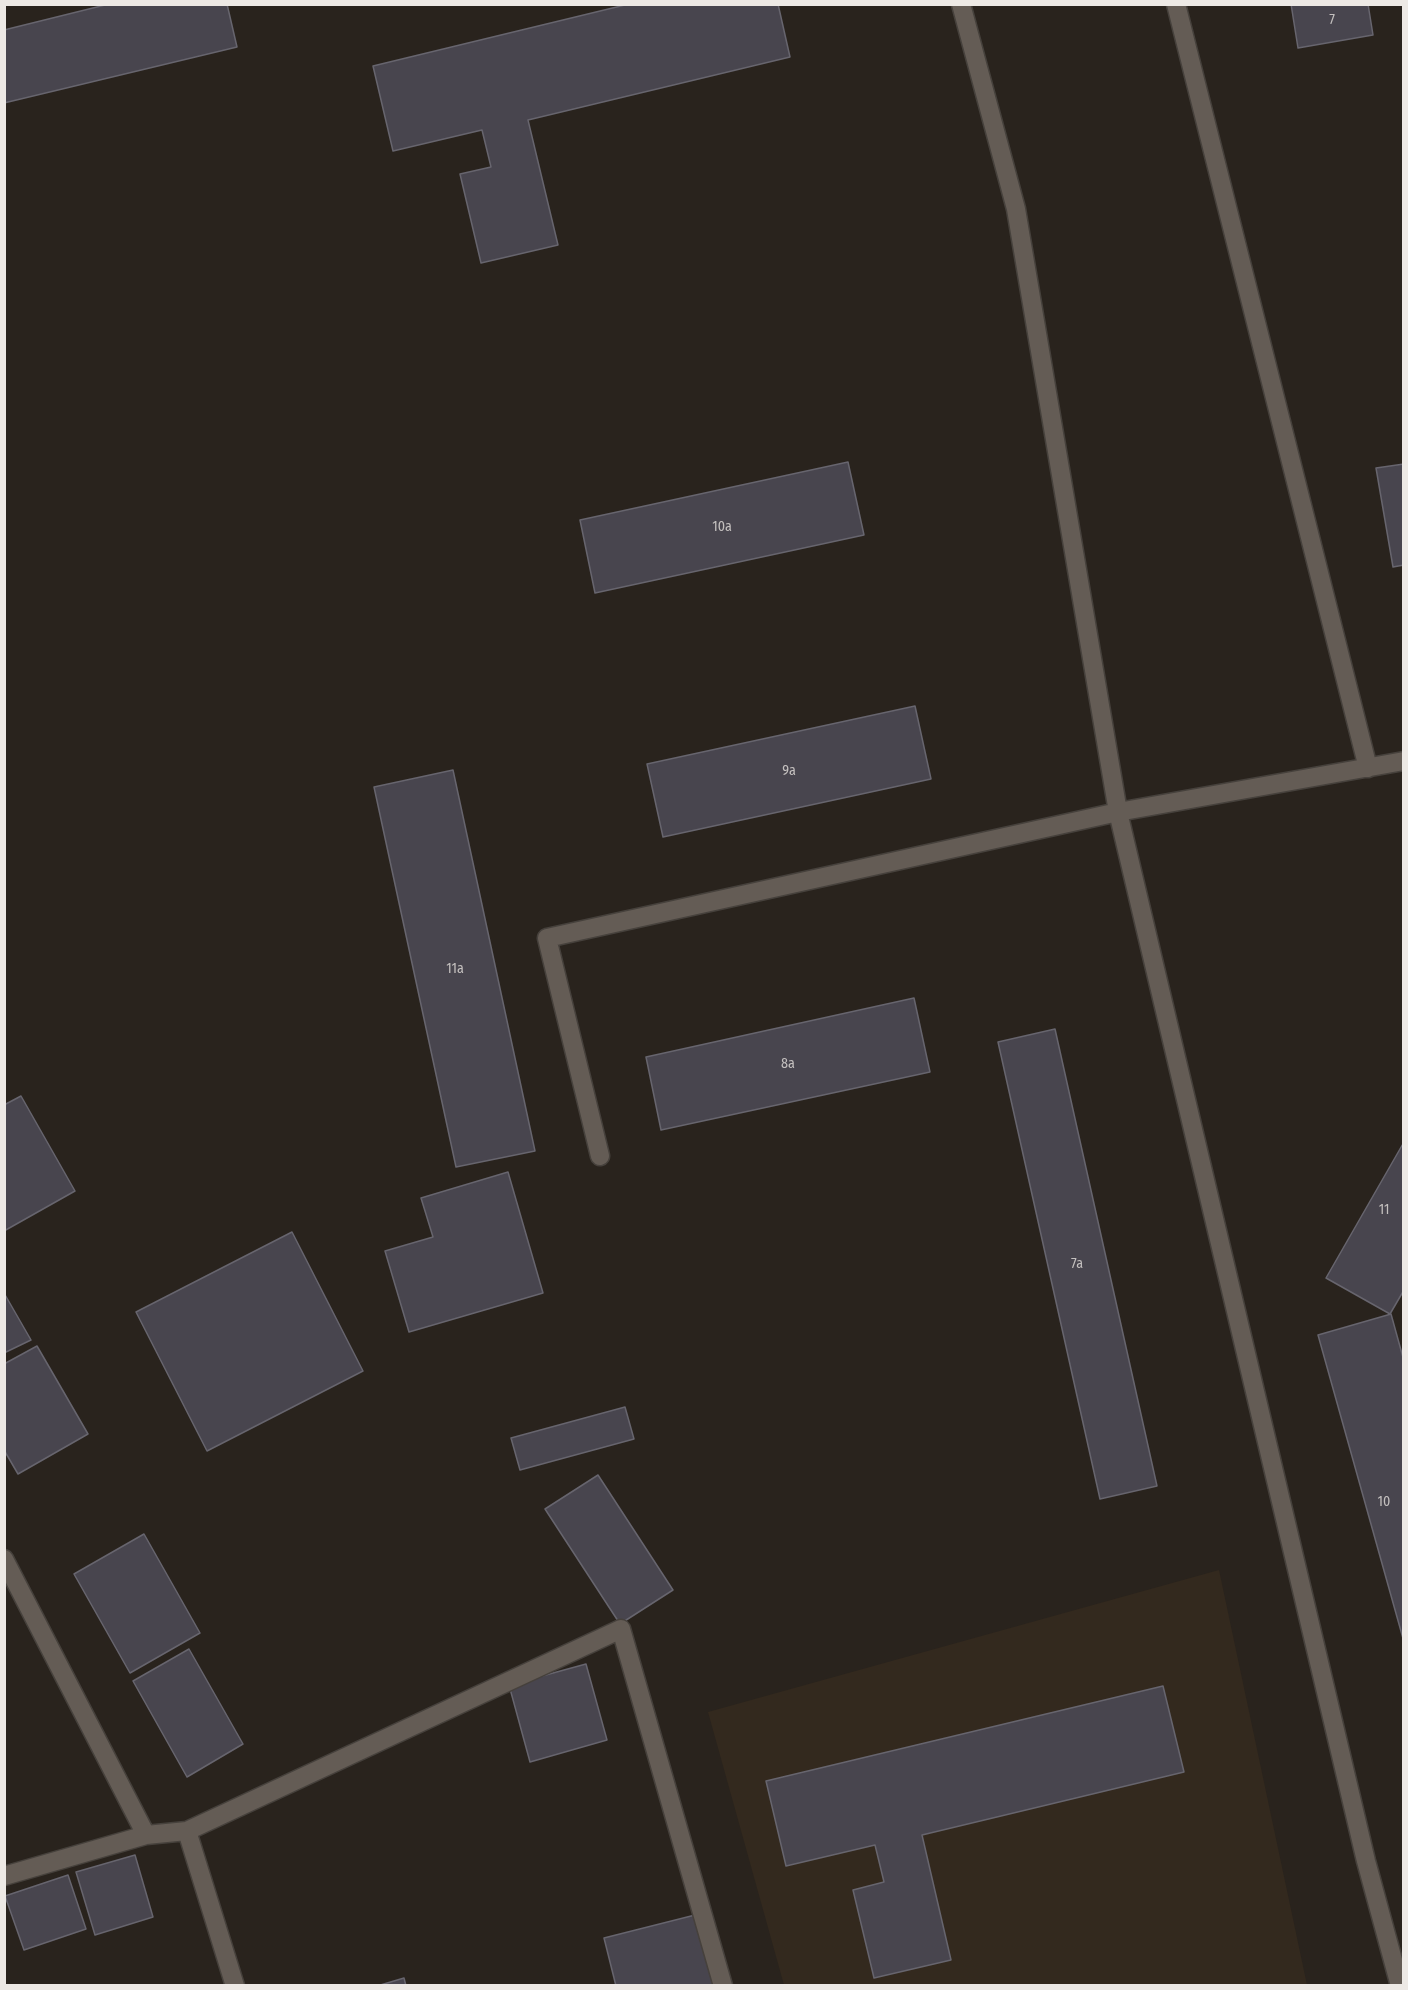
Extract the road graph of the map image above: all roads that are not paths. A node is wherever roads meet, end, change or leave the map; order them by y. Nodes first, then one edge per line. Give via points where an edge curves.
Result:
1 (962, 4) edge
2 (1176, 4) edge
3 (1404, 761) edge
4 (1368, 768) junction
5 (1118, 812) junction
6 (600, 1156) dead end
7 (4, 1559) edge
8 (187, 1831) junction
9 (146, 1835) junction
10 (4, 1876) edge
11 (235, 1986) edge
12 (723, 1986) edge
13 (1400, 1986) edge

1 - 5 street via 1016,209
2 - 4 street
3 - 4 street
4 - 5 street
5 - 6 street via 547,938
5 - 13 street via 1366,1860
7 - 9 street
8 - 9 street
8 - 11 street
8 - 12 street via 621,1629
9 - 10 street

